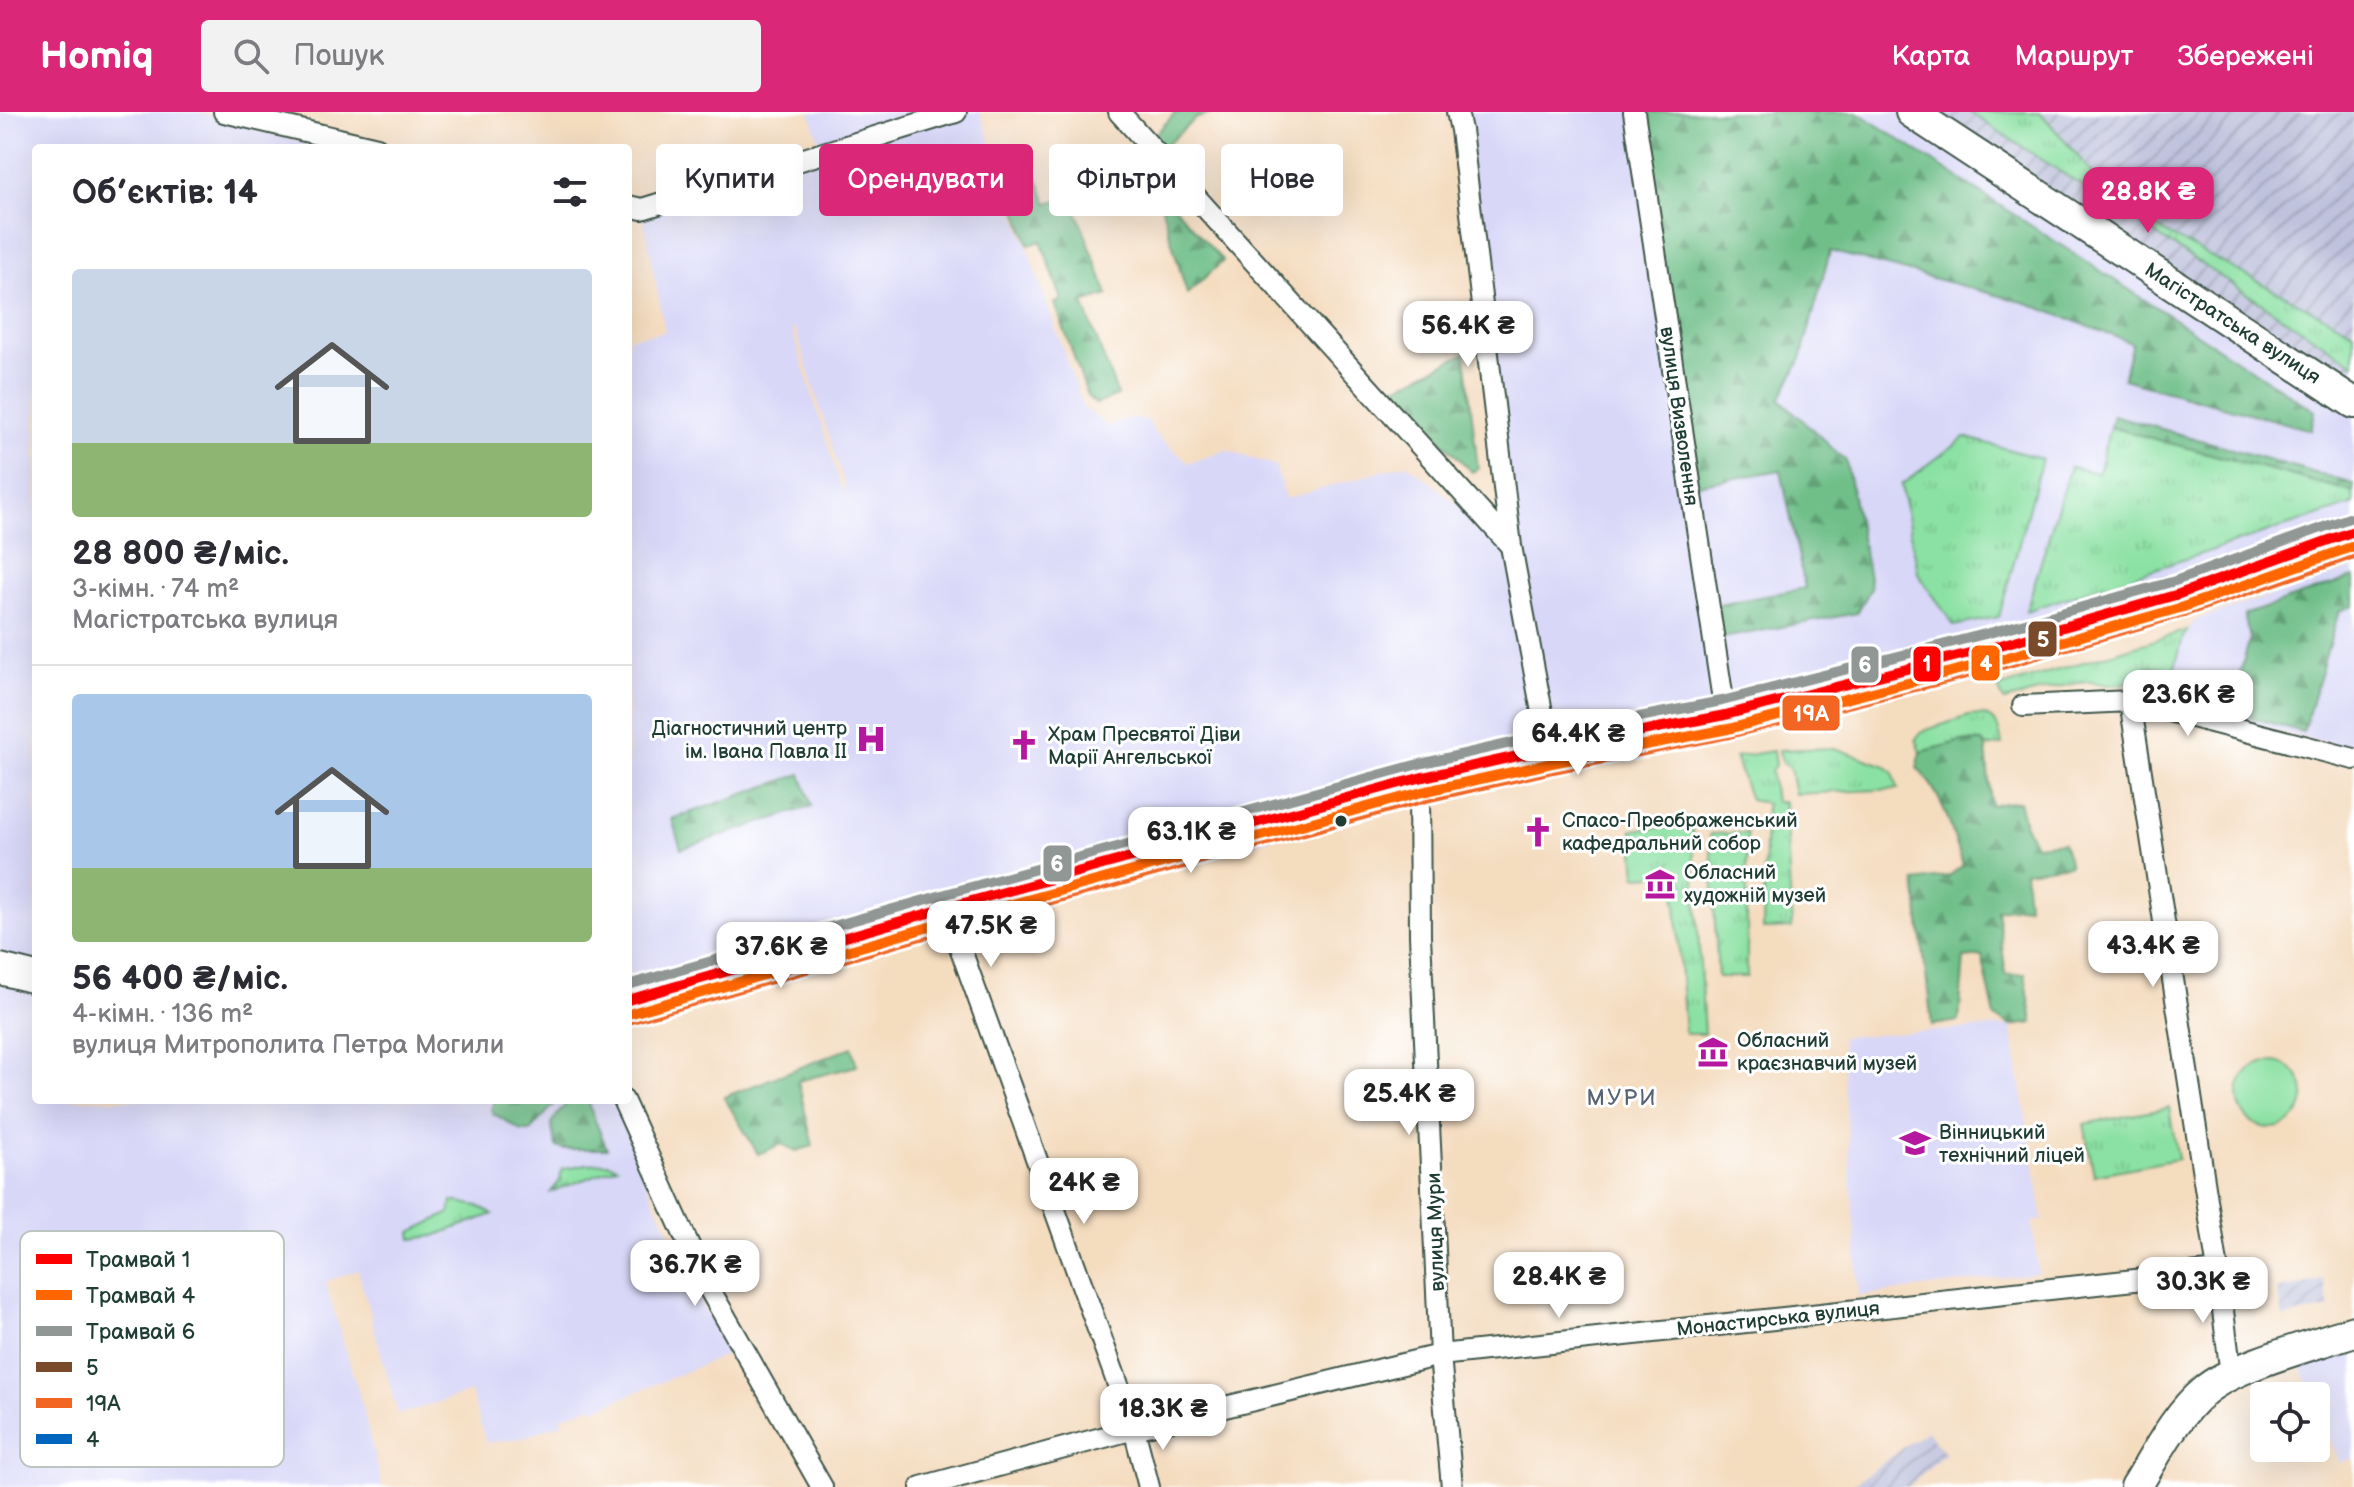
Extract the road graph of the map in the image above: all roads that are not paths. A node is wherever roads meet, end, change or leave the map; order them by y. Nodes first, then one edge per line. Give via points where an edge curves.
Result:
1 (224, 112) edge
2 (956, 112) edge
3 (1119, 112) edge
4 (1457, 112) edge
5 (1634, 112) edge
6 (1911, 112) edge
7 (360, 144) edge
8 (632, 207) edge
9 (2354, 403) edge
10 (2354, 539) edge
11 (1511, 546) junction
12 (2130, 701) junction
13 (2023, 706) dead end
14 (1726, 720) junction
15 (1550, 755) junction
16 (2354, 759) edge
17 (1419, 785) junction
18 (948, 914) junction
19 (0, 969) edge
20 (32, 977) edge
21 (632, 1005) edge
22 (625, 1104) edge
23 (2218, 1271) junction
24 (2354, 1331) edge
25 (1440, 1355) junction
26 (2231, 1375) junction
27 (1134, 1429) junction
28 (822, 1487) edge
29 (921, 1487) edge
30 (1149, 1487) edge
31 (1452, 1487) edge
32 (2136, 1487) edge

1 - 7 street
2 - 8 street via 642,209
3 - 11 street
4 - 11 street
5 - 14 street, вулиця Визволення
6 - 9 street, Магістратська вулиця
10 - 14 street via 2114,619
11 - 15 street
12 - 13 street
12 - 16 street
12 - 23 street
14 - 15 street
15 - 17 street
17 - 18 street
17 - 25 street, вулиця Мури via 1420,936
18 - 21 street
18 - 27 street
19 - 20 street
22 - 28 street via 706,1283
23 - 25 street, Монастирська вулиця
23 - 26 street
24 - 26 street
25 - 27 street, Монастирська вулиця
25 - 31 street, вулиця Мури
26 - 32 street via 2203,1391 2185,1411
27 - 29 street, Монастирська вулиця
27 - 30 street

